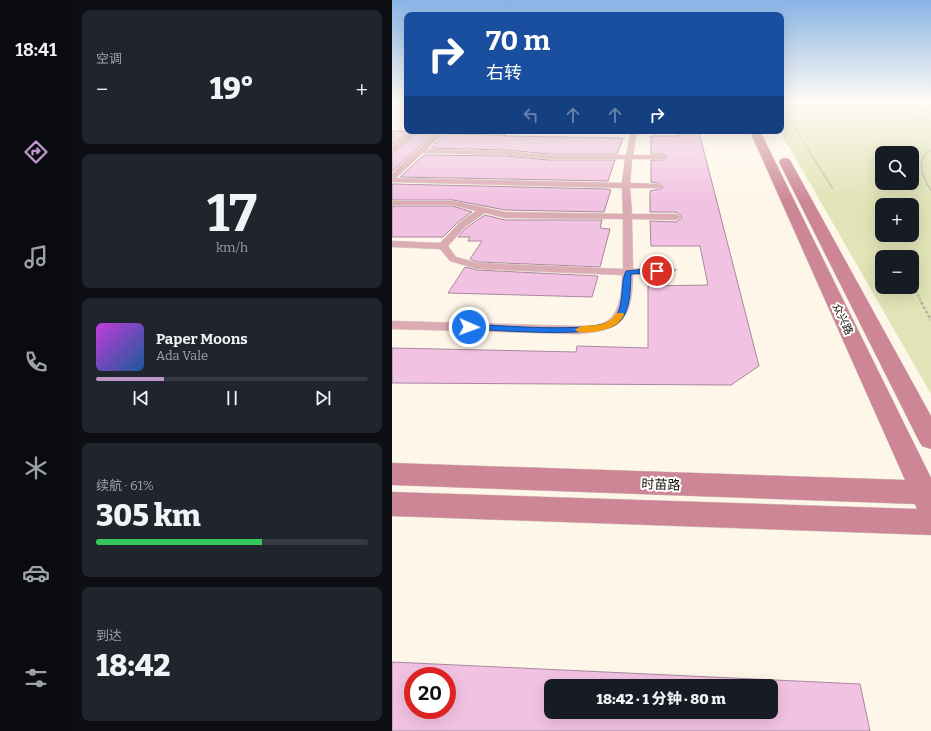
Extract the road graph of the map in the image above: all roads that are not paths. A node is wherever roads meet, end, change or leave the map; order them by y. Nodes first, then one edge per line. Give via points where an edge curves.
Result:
1 (412, 134) edge
2 (439, 134) edge
3 (634, 134) edge
4 (756, 134) edge
5 (770, 134) edge
6 (392, 150) edge
7 (420, 151) junction
8 (630, 157) junction
9 (663, 157) dead end
10 (392, 177) edge
11 (392, 180) edge
12 (658, 186) dead end
13 (392, 203) edge
14 (484, 210) junction
15 (676, 217) dead end
16 (392, 244) edge
17 (443, 246) junction
18 (672, 270) dead end
19 (628, 272) junction
20 (392, 325) edge
21 (931, 439) edge
22 (392, 474) edge
23 (929, 498) edge
24 (392, 504) edge
25 (931, 522) edge

1 - 6 lane
2 - 7 lane
3 - 8 lane
4 - 23 street, 众兴路
5 - 21 street, 众兴路
7 - 8 lane via 549,157
7 - 10 lane
8 - 9 lane
8 - 19 lane via 626,181
11 - 12 lane
13 - 14 lane via 453,203
14 - 15 lane via 505,215
14 - 17 lane via 462,225
16 - 17 lane
17 - 19 lane via 453,259 477,266
18 - 19 lane
19 - 20 lane via 623,310 615,322 601,328 576,330
22 - 23 street, 时苗路
24 - 25 street

